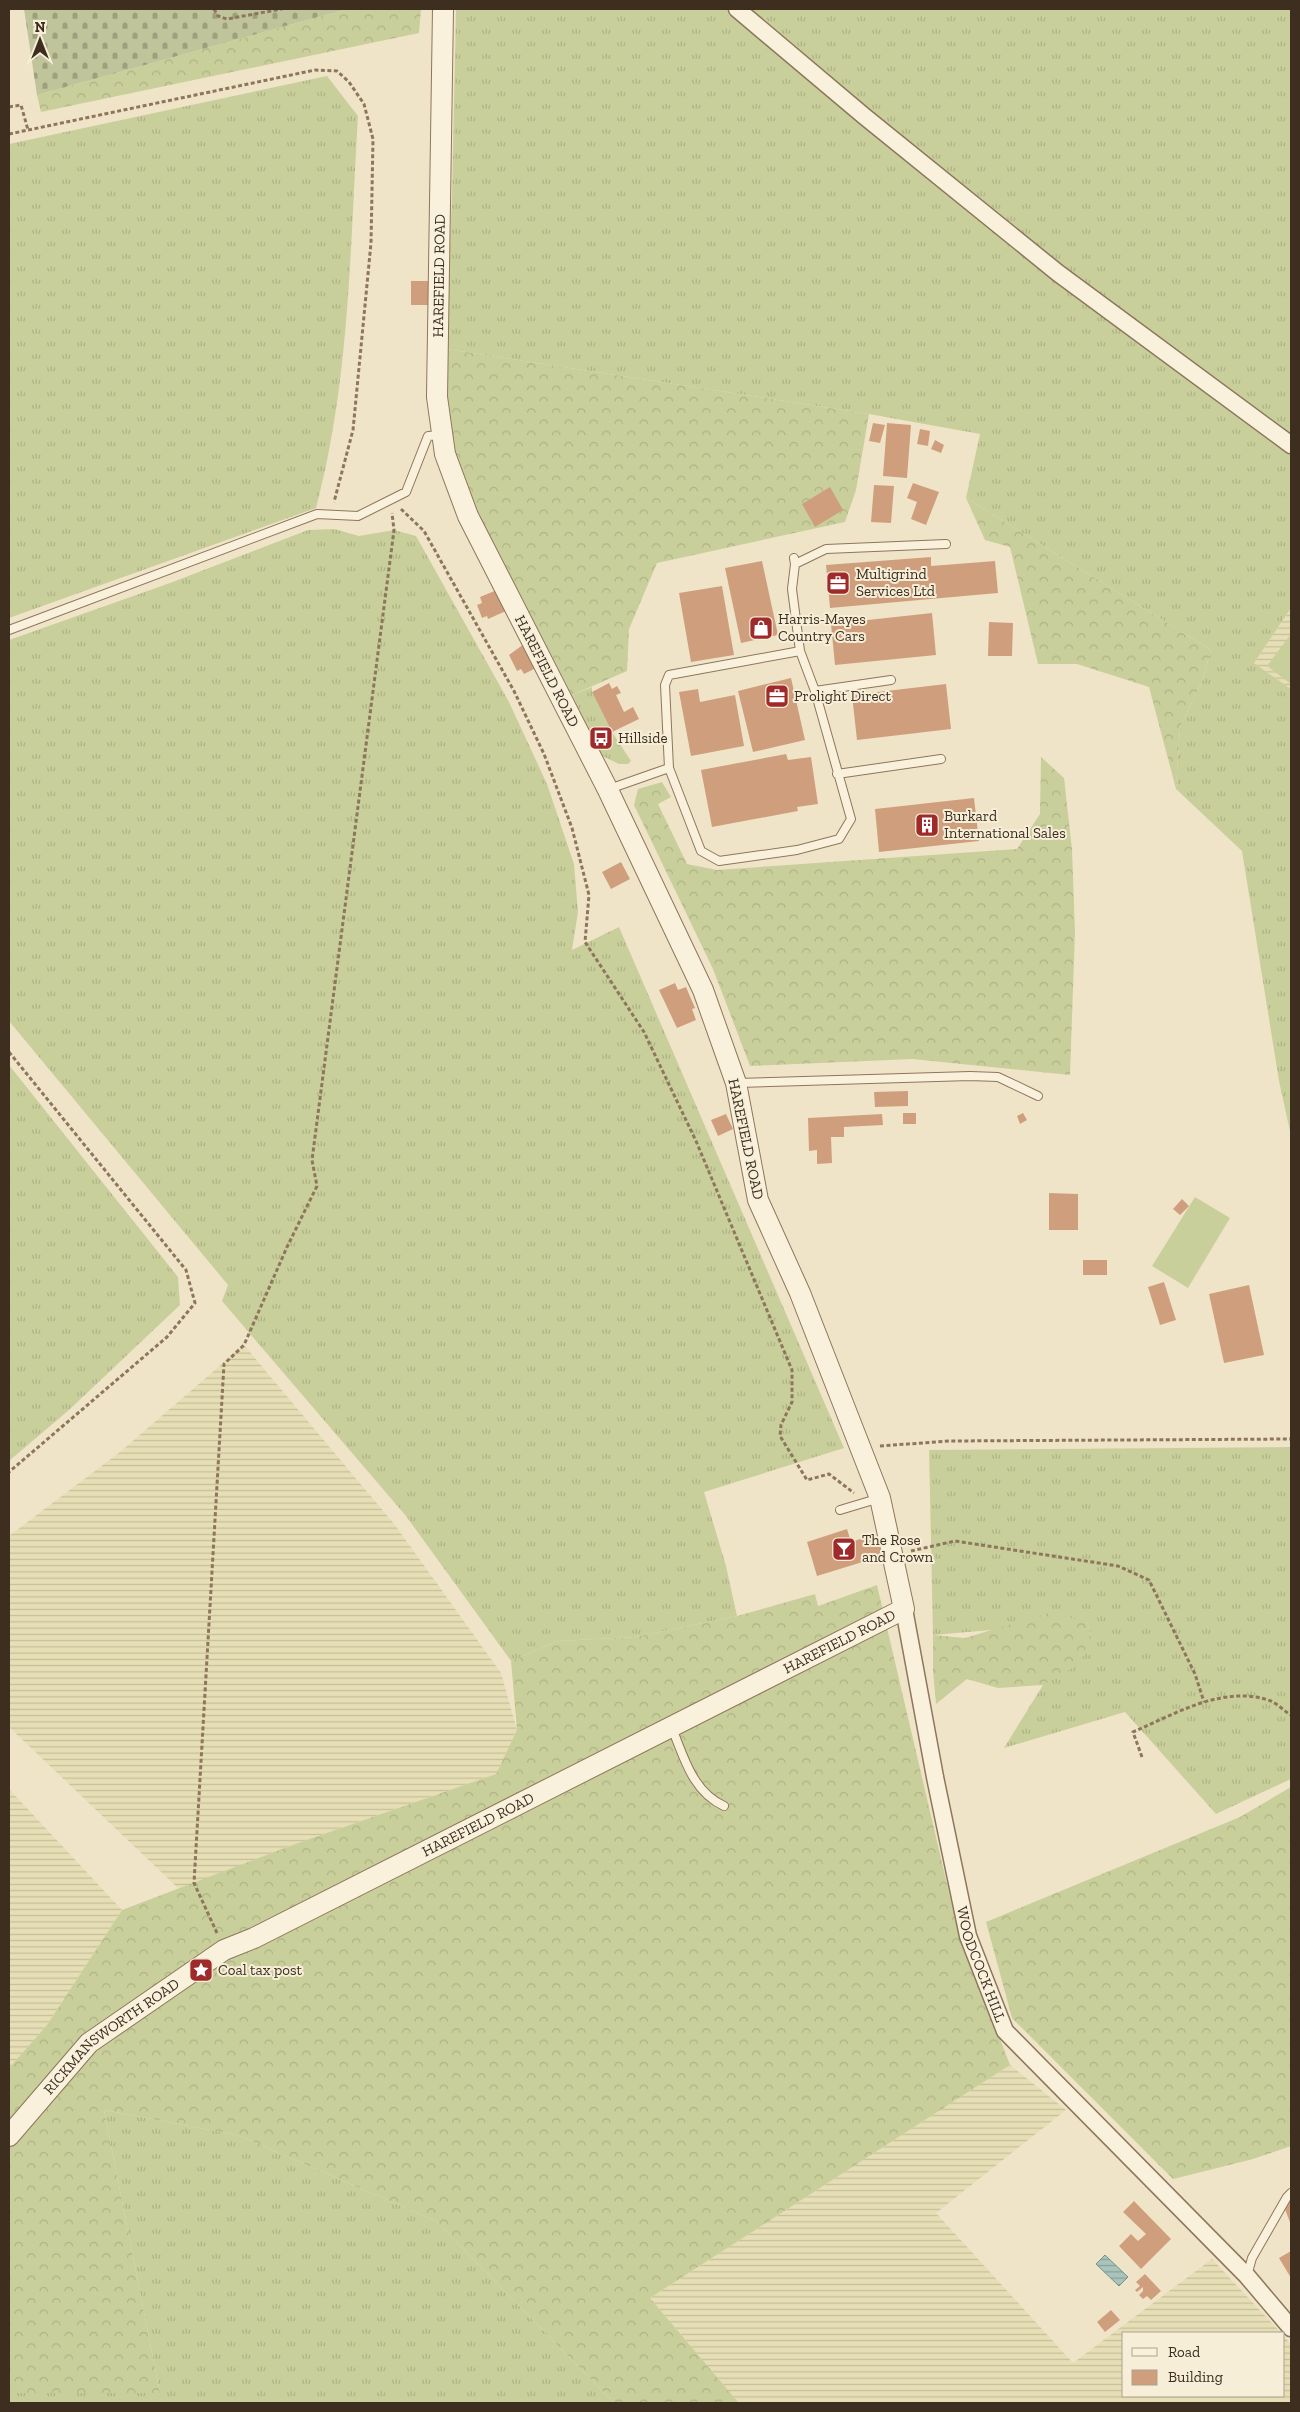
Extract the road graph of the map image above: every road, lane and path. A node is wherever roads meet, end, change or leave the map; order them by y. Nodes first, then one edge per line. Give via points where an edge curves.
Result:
1 (214, 9) edge
2 (282, 9) edge
3 (443, 9) edge
4 (737, 9) edge
5 (9, 107) edge
6 (28, 130) junction
7 (9, 134) edge
8 (443, 434) junction
9 (1291, 445) edge
10 (391, 500) junction
11 (330, 515) junction
12 (946, 544) dead end
13 (9, 630) edge
14 (800, 651) junction
15 (891, 680) dead end
16 (814, 691) junction
17 (941, 759) dead end
18 (668, 768) junction
19 (837, 774) junction
20 (608, 790) junction
21 (9, 1052) edge
22 (736, 1083) junction
23 (1038, 1096) dead end
24 (1291, 1439) edge
25 (864, 1460) junction
26 (9, 1472) edge
27 (857, 1496) dead end
28 (880, 1498) junction
29 (840, 1510) dead end
30 (893, 1556) junction
31 (904, 1609) junction
32 (1204, 1702) junction
33 (1290, 1714) edge
34 (671, 1726) junction
35 (1142, 1758) dead end
36 (724, 1806) dead end
37 (254, 1938) joint
38 (224, 1950) junction
39 (9, 2136) edge
40 (1291, 2193) edge
41 (1247, 2276) junction
42 (1291, 2328) edge

1 - 2 path via 218,16 227,18
3 - 8 street, HAREFIELD ROAD via 437,397
4 - 9 street via 1058,273
5 - 6 path via 21,105
6 - 7 path
6 - 11 path via 315,70 337,71 349,82 364,104 373,139 370,243 353,430
8 - 10 lane via 428,436 406,492
8 - 20 street, HAREFIELD ROAD via 445,454 468,516
10 - 11 lane via 358,516
10 - 27 path via 424,532 514,691 544,754 572,828 589,895 585,942 644,1032 696,1141 792,1370 792,1402 781,1425 780,1436 807,1480 829,1474
10 - 38 path via 394,530 312,1160 317,1186 244,1345 224,1364 194,1883
11 - 13 lane via 317,514
12 - 14 lane via 826,549 794,561 792,589
14 - 16 lane
14 - 18 lane via 670,675 665,686
15 - 16 lane
16 - 19 lane
17 - 19 lane
18 - 19 lane via 701,851 719,861 797,850 839,838 851,819
18 - 20 lane
20 - 22 street, HAREFIELD ROAD via 703,990
21 - 26 path via 186,1270 196,1303 167,1337
22 - 23 lane via 998,1077
22 - 25 street, HAREFIELD ROAD via 758,1200 800,1293
24 - 25 path via 950,1441 872,1447
25 - 28 street, HAREFIELD ROAD
28 - 29 lane
28 - 30 street, HAREFIELD ROAD
30 - 31 street, HAREFIELD ROAD
30 - 32 path via 955,1541 1118,1566 1148,1580 1195,1674
31 - 34 street, HAREFIELD ROAD
31 - 41 street, WOODCOCK HILL via 968,1936 1005,2031
32 - 33 path via 1238,1695 1272,1702
32 - 35 path via 1133,1732
34 - 36 lane via 683,1758 702,1792
34 - 37 street, HAREFIELD ROAD
37 - 38 street, RICKMANSWORTH ROAD
38 - 39 street, RICKMANSWORTH ROAD via 89,2043
40 - 41 lane via 1252,2258
41 - 42 street, WOODCOCK HILL

